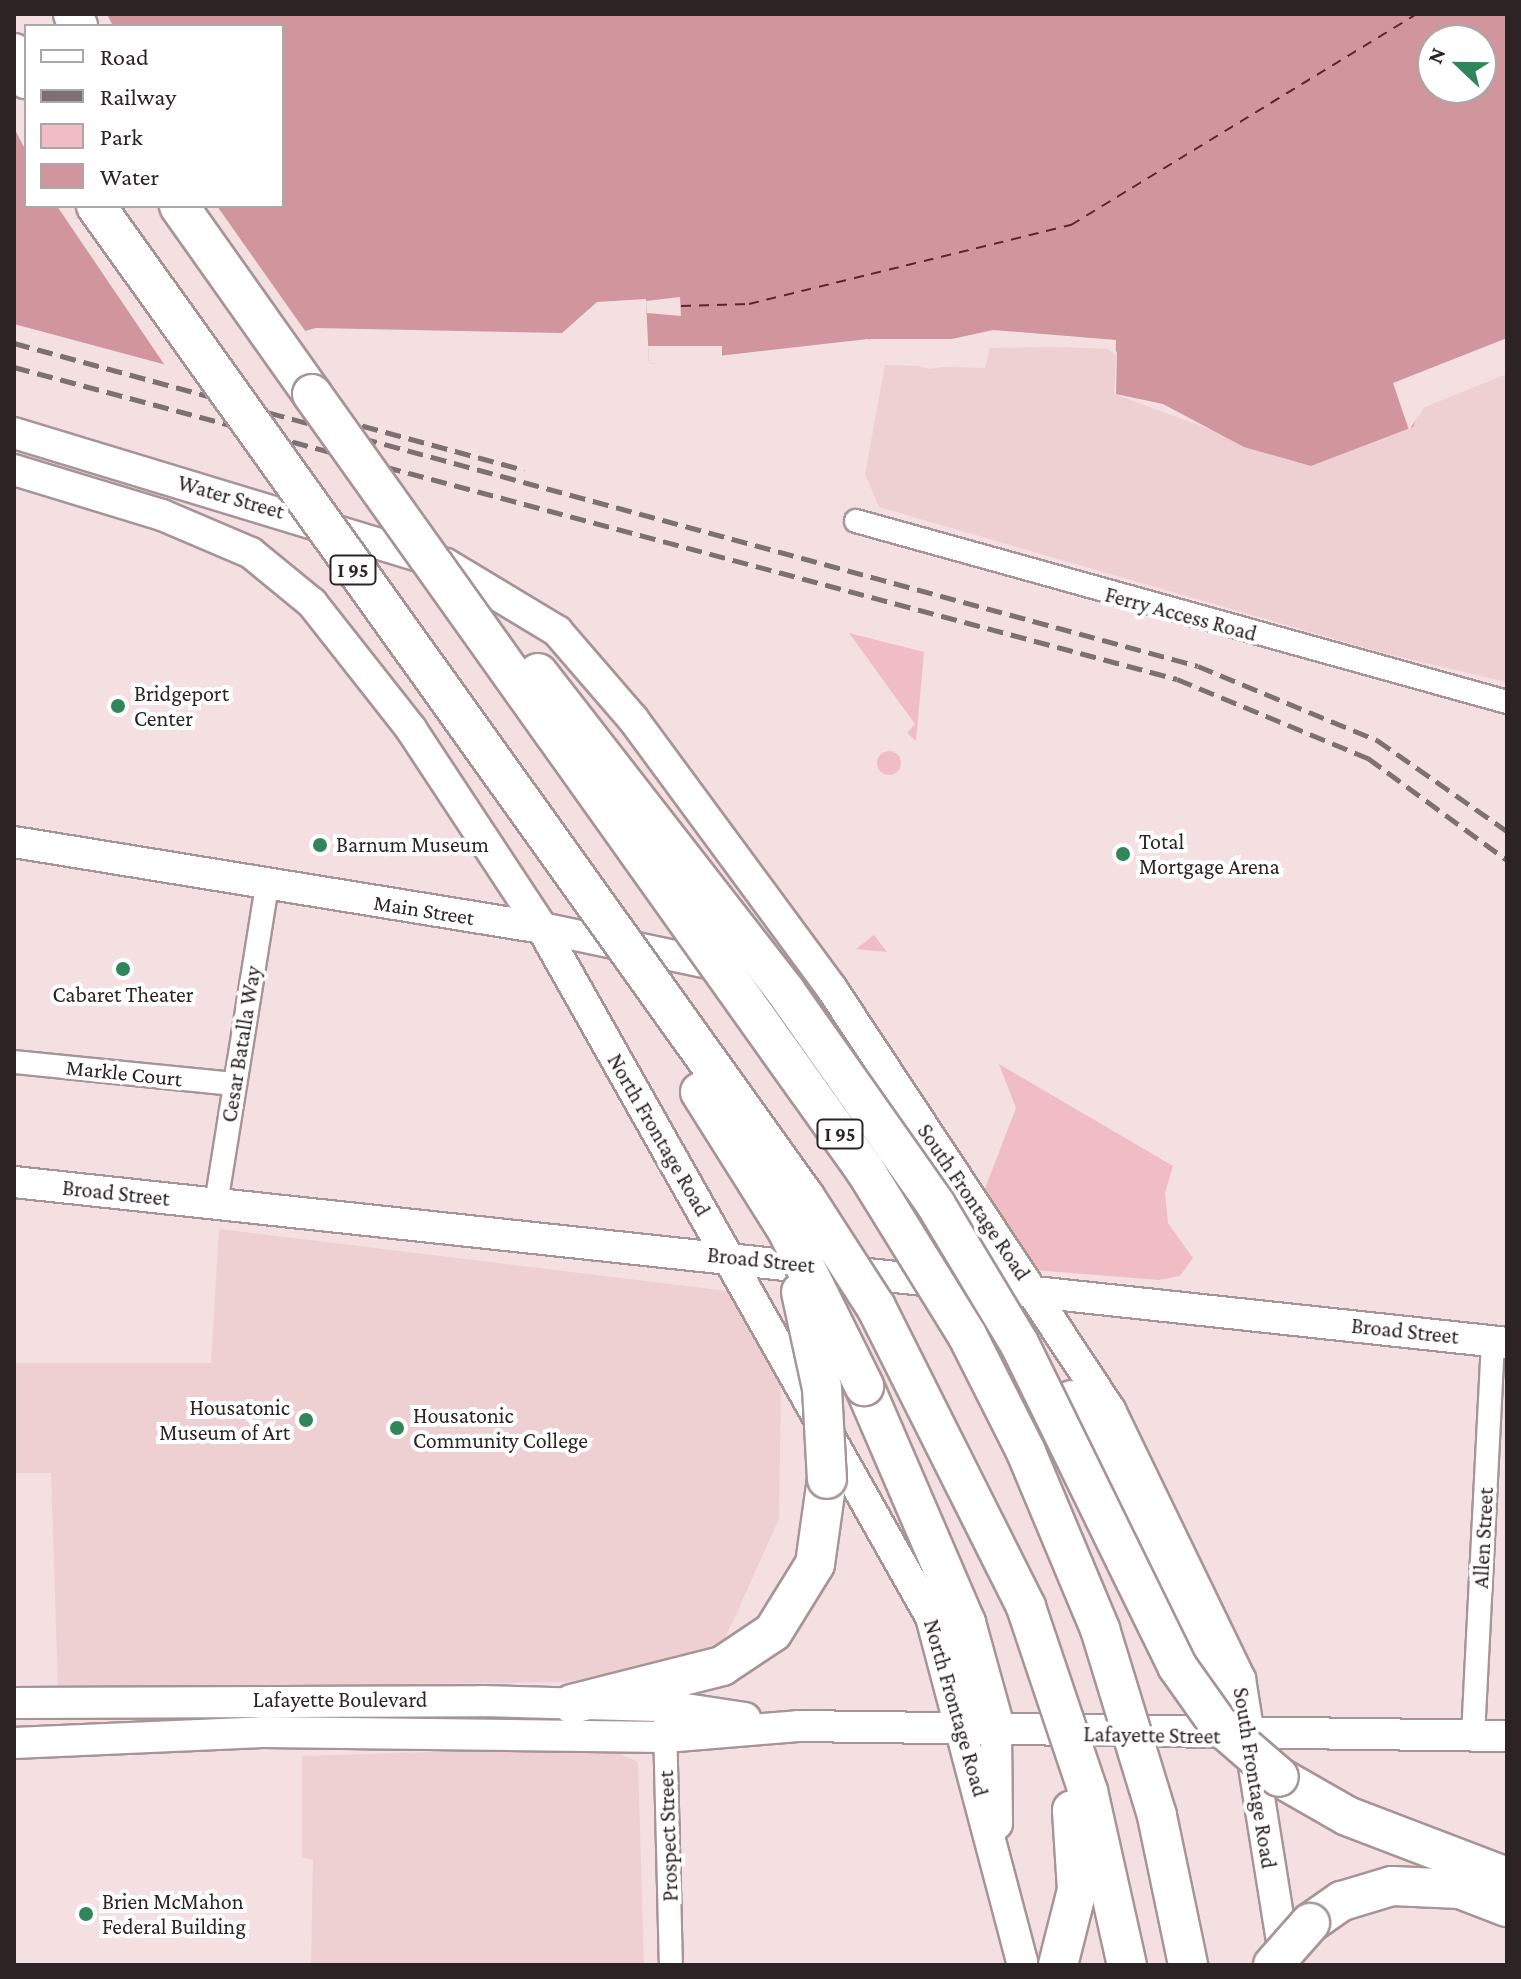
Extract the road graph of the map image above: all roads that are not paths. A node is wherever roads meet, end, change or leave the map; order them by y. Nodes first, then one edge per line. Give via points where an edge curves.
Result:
1 (14, 53) edge
2 (24, 75) edge
3 (97, 208) edge
4 (180, 208) edge
5 (312, 394) junction
6 (14, 433) edge
7 (14, 470) edge
8 (179, 521) joint
9 (856, 521) dead end
10 (446, 564) joint
11 (1507, 702) edge
12 (14, 842) edge
13 (267, 885) junction
14 (542, 928) junction
15 (614, 931) junction
16 (832, 989) junction
17 (14, 1062) edge
18 (233, 1084) junction
19 (745, 1161) junction
20 (14, 1182) edge
21 (216, 1204) junction
22 (936, 1205) junction
23 (729, 1256) junction
24 (1032, 1290) junction
25 (1500, 1342) edge
26 (971, 1486) junction
27 (256, 1699) junction
28 (482, 1701) junction
29 (14, 1703) edge
30 (572, 1704) junction
31 (666, 1706) junction
32 (798, 1726) junction
33 (980, 1730) junction
34 (263, 1732) junction
35 (484, 1735) junction
36 (1473, 1736) junction
37 (1507, 1736) edge
38 (665, 1737) junction
39 (1245, 1737) junction
40 (14, 1743) edge
41 (1507, 1877) edge
42 (1507, 1907) edge
43 (671, 1965) edge
44 (1023, 1965) edge
45 (1058, 1965) edge
46 (1127, 1965) edge
47 (1188, 1965) edge
48 (1273, 1965) edge
49 (1286, 1965) edge

1 - 2 highway
3 - 15 highway, I 95, bridge
4 - 5 highway, I 95
5 - 22 highway, bridge via 716,900
5 - 47 highway, I 95, bridge via 865,1170 967,1335 1039,1481 1100,1629 1157,1816
6 - 10 main road, Water Street
7 - 8 main road, Water Street
8 - 14 main road, North Frontage Road via 251,553 312,603 411,729
9 - 11 street, Ferry Access Road
10 - 16 main road, South Frontage Road via 557,631 633,719
12 - 13 main road, Main Street
13 - 14 main road, Main Street
13 - 18 street, Cesar Batalla Way
14 - 16 main road, Main Street
14 - 23 main road, North Frontage Road
15 - 19 highway, bridge
15 - 26 highway, I 95, bridge via 842,1253
16 - 24 main road, South Frontage Road
17 - 18 street, Markle Court
18 - 21 street, Cesar Batalla Way
19 - 30 highway, bridge via 792,1265 813,1337 827,1479 815,1564 773,1632 722,1666
19 - 33 highway, bridge via 864,1386 966,1623
20 - 21 main road, Broad Street
21 - 23 main road, Broad Street
22 - 39 highway, bridge via 1072,1400
22 - 41 highway, bridge via 1019,1343 1182,1674 1219,1725 1279,1777 1347,1816
23 - 24 main road, Broad Street
23 - 33 main road, North Frontage Road via 931,1617
24 - 25 main road, Broad Street
24 - 39 main road, South Frontage Road via 1110,1410 1170,1527 1240,1679
25 - 36 street, Allen Street
26 - 45 highway, bridge via 1076,1833 1075,1909
26 - 46 highway, I 95, bridge via 1065,1716
27 - 28 main road, Lafayette Boulevard
27 - 29 main road, Lafayette Boulevard
27 - 34 main road
28 - 30 main road, Lafayette Boulevard
28 - 35 main road
30 - 31 main road, Lafayette Boulevard
31 - 32 main road, Lafayette Street
31 - 38 street, Prospect Street
32 - 33 main road, Lafayette Street
32 - 38 main road, Lafayette Street
33 - 39 main road, Lafayette Street
33 - 44 main road, North Frontage Road via 995,1848
34 - 35 main road, Lafayette Boulevard
34 - 40 main road, Lafayette Boulevard
35 - 38 main road, Lafayette Boulevard
36 - 37 main road, Lafayette Street
36 - 39 main road, Lafayette Street
38 - 43 street, Prospect Street
39 - 49 main road, South Frontage Road
42 - 48 highway, bridge via 1460,1889 1392,1886 1342,1901 1310,1923

